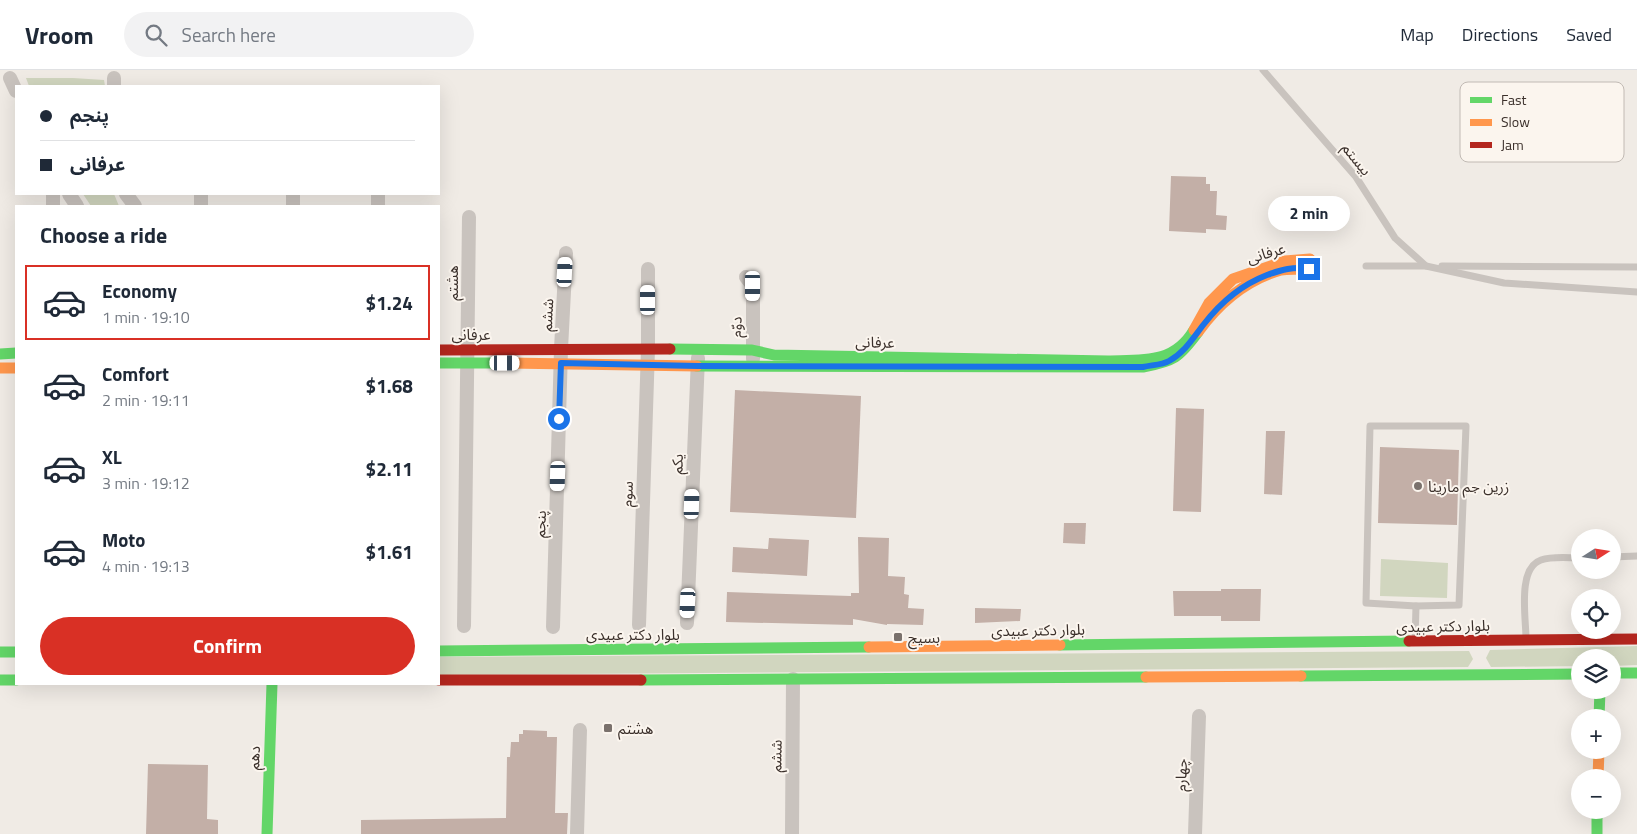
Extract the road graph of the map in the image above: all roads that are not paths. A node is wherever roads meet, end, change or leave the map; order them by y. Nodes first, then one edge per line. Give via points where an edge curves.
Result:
1 (1263, 70) edge
2 (10, 78) dead end
3 (15, 89) edge
4 (469, 217) dead end
5 (566, 253) dead end
6 (1366, 266) dead end
7 (1426, 266) junction
8 (1637, 267) edge
9 (648, 268) dead end
10 (746, 277) dead end
11 (1637, 292) edge
12 (648, 348) junction
13 (698, 349) junction
14 (440, 350) edge
15 (752, 350) junction
16 (0, 354) edge
17 (15, 354) edge
18 (468, 356) junction
19 (561, 356) junction
20 (440, 363) edge
21 (647, 365) junction
22 (753, 365) junction
23 (698, 366) junction
24 (0, 368) edge
25 (15, 368) edge
26 (1637, 556) edge
27 (1621, 557) edge
28 (1571, 558) edge
29 (1416, 606) junction
30 (687, 623) dead end
31 (639, 625) dead end
32 (464, 626) dead end
33 (553, 627) dead end
34 (1637, 639) edge
35 (1526, 640) junction
36 (1415, 641) junction
37 (440, 651) edge
38 (0, 652) edge
39 (15, 652) edge
40 (1637, 673) edge
41 (1571, 674) edge
42 (1621, 674) edge
43 (793, 679) junction
44 (0, 680) edge
45 (15, 680) edge
46 (440, 680) edge
47 (272, 685) edge
48 (1199, 716) dead end
49 (580, 730) dead end
50 (1597, 819) edge
51 (267, 834) edge
52 (577, 834) edge
53 (792, 834) edge
54 (1195, 834) edge
55 (1597, 834) edge

1 - 7 lane, بیستم via 1356,177 1394,238
2 - 3 street
4 - 18 street, هشتم
5 - 19 street, ششم
6 - 7 lane
7 - 8 lane
7 - 11 lane via 1504,283
9 - 12 street
10 - 15 street, دوّم via 753,286
12 - 13 main road, عرفانی
12 - 19 main road, عرفانی
12 - 21 street, سوم
13 - 15 main road, عرفانی
13 - 23 street, یکم
14 - 18 main road, عرفانی
15 - 22 street, دوّم
15 - 22 main road, عرفانی via 774,355 1152,360 1174,353 1189,338 1209,303 1234,279 1286,260 1310,259 1315,264 1309,269 1282,270 1252,281 1227,298 1189,345 1168,361 1143,367
16 - 17 main road
18 - 19 main road, عرفانی
18 - 20 main road, عرفانی
18 - 32 street, هشتم
19 - 21 main road, عرفانی
19 - 33 street, پنجم
21 - 23 main road, عرفانی
21 - 31 street, سوم
22 - 23 main road, عرفانی
23 - 30 street, یکم
24 - 25 main road
26 - 27 lane
28 - 35 lane via 1542,559 1530,569 1525,587
29 - 29 lane via 1459,605 1466,426 1370,426 1366,602
29 - 36 lane
34 - 35 main road, بلوار دکتر عبیدی
35 - 36 main road, بلوار دکتر عبیدی
36 - 37 main road, بلوار دکتر عبیدی
38 - 39 main road
40 - 42 main road
41 - 43 main road
43 - 46 main road
43 - 53 street, ششم
44 - 45 main road
47 - 51 main road, دهم
48 - 54 street, چهارم
49 - 52 street
50 - 55 main road

